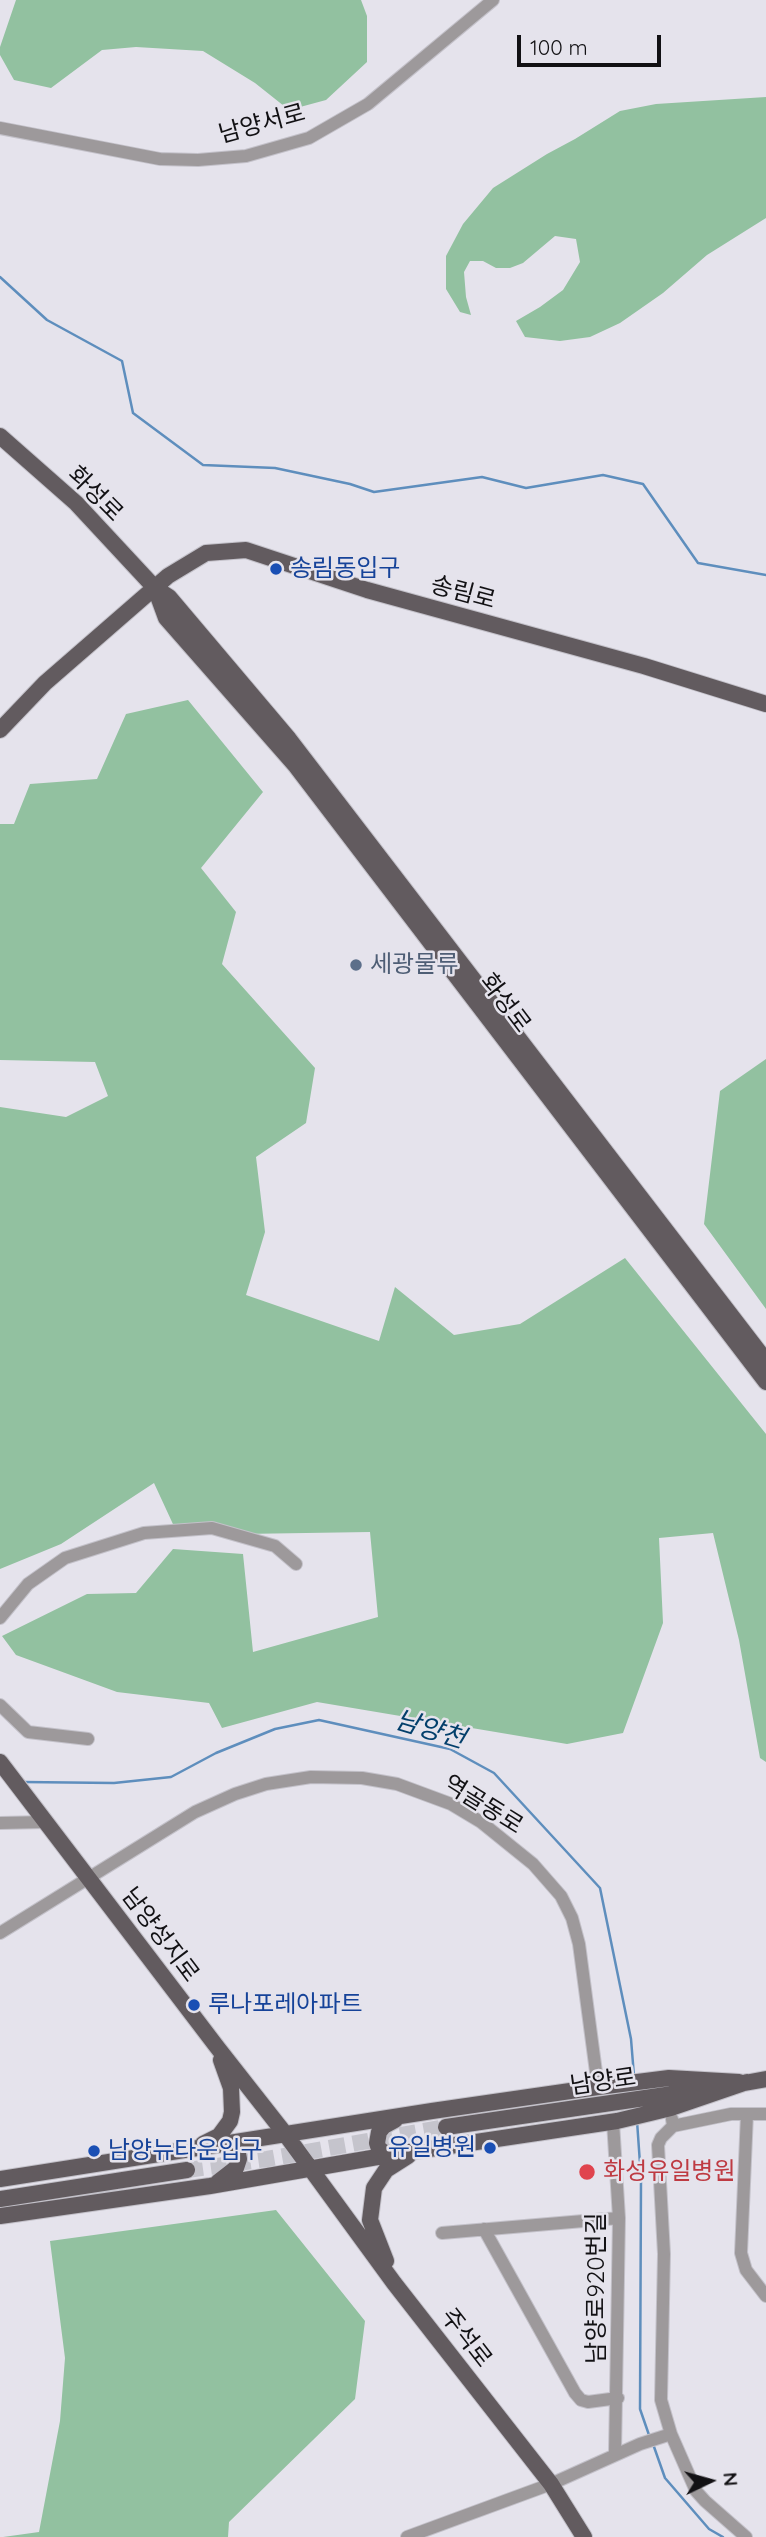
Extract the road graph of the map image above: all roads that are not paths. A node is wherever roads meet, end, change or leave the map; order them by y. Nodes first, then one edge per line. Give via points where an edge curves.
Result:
1 (493, 0) edge
2 (0, 128) edge
3 (0, 436) edge
4 (155, 588) junction
5 (766, 704) edge
6 (0, 730) edge
7 (736, 1342) junction
8 (766, 1361) edge
9 (766, 1382) edge
10 (766, 1395) edge
11 (296, 1564) dead end
12 (0, 1618) edge
13 (0, 1705) edge
14 (88, 1739) dead end
15 (0, 1762) edge
16 (45, 1822) junction
17 (0, 1823) edge
18 (88, 1877) junction
19 (0, 1933) edge
20 (217, 2047) junction
21 (766, 2079) edge
22 (747, 2082) junction
23 (604, 2087) junction
24 (662, 2105) junction
25 (432, 2111) junction
26 (747, 2114) junction
27 (766, 2114) edge
28 (615, 2122) junction
29 (673, 2126) junction
30 (446, 2127) tunnel mouth
31 (286, 2135) junction
32 (231, 2144) junction
33 (190, 2149) junction
34 (427, 2149) junction
35 (389, 2155) junction
36 (310, 2168) junction
37 (187, 2170) tunnel mouth
38 (0, 2179) edge
39 (209, 2186) junction
40 (0, 2199) edge
41 (0, 2216) edge
42 (619, 2218) junction
43 (484, 2229) junction
44 (442, 2233) dead end
45 (394, 2283) junction
46 (766, 2296) edge
47 (618, 2398) junction
48 (671, 2434) junction
49 (615, 2454) junction
50 (551, 2484) junction
51 (407, 2537) edge
52 (584, 2537) edge
53 (746, 2537) edge

1 - 2 street, 남양서로 via 368,104 309,138 247,156 160,159
3 - 4 main road, 화성로 via 76,503
4 - 5 main road, 송림로 via 206,554 246,550 367,590
4 - 6 main road, 송림로 via 45,683
4 - 7 main road, 화성로 via 166,618 295,765
4 - 8 main road, 화성로 via 169,597 289,739
7 - 9 main road, 화성로
7 - 10 main road
11 - 12 street via 275,1546 212,1528 144,1533 65,1558 28,1584
13 - 14 street via 28,1731
15 - 16 main road, 남양성지로
16 - 17 street
16 - 18 main road, 남양성지로
18 - 19 street, 역골동로
18 - 20 main road, 남양성지로
18 - 23 street, 역골동로 via 206,1806 266,1784 346,1777 397,1784 429,1795 493,1831 533,1864 561,1896 579,1944
20 - 31 main road, 남양성지로
20 - 33 main road via 231,2088 230,2121 219,2136
21 - 22 main road, 남양로
22 - 23 main road via 669,2078
22 - 24 main road, 남양로
23 - 25 main road
24 - 28 main road
24 - 29 street
24 - 30 main road, 남양로 via 610,2104
25 - 31 main road
25 - 35 main road via 384,2126 377,2143
26 - 27 street
26 - 29 street
26 - 46 street via 741,2253 746,2270
28 - 34 main road
28 - 42 street, 남양로920번길
29 - 48 street via 661,2138 658,2153 664,2254 660,2386
31 - 32 main road
31 - 36 main road, 남양성지로
32 - 33 main road
32 - 39 main road via 239,2153 236,2168
33 - 38 main road
34 - 35 main road
34 - 45 main road via 394,2163 374,2188 370,2220
35 - 36 main road
36 - 39 main road
36 - 45 main road, 주석로
37 - 40 main road
39 - 41 main road
42 - 43 street
42 - 47 street, 남양로920번길
43 - 44 street
43 - 47 street via 575,2393 588,2402
45 - 50 main road, 주석로
47 - 49 street, 남양로920번길
48 - 49 street
48 - 53 street via 696,2491
49 - 50 street
50 - 51 street
50 - 52 main road, 주석로

